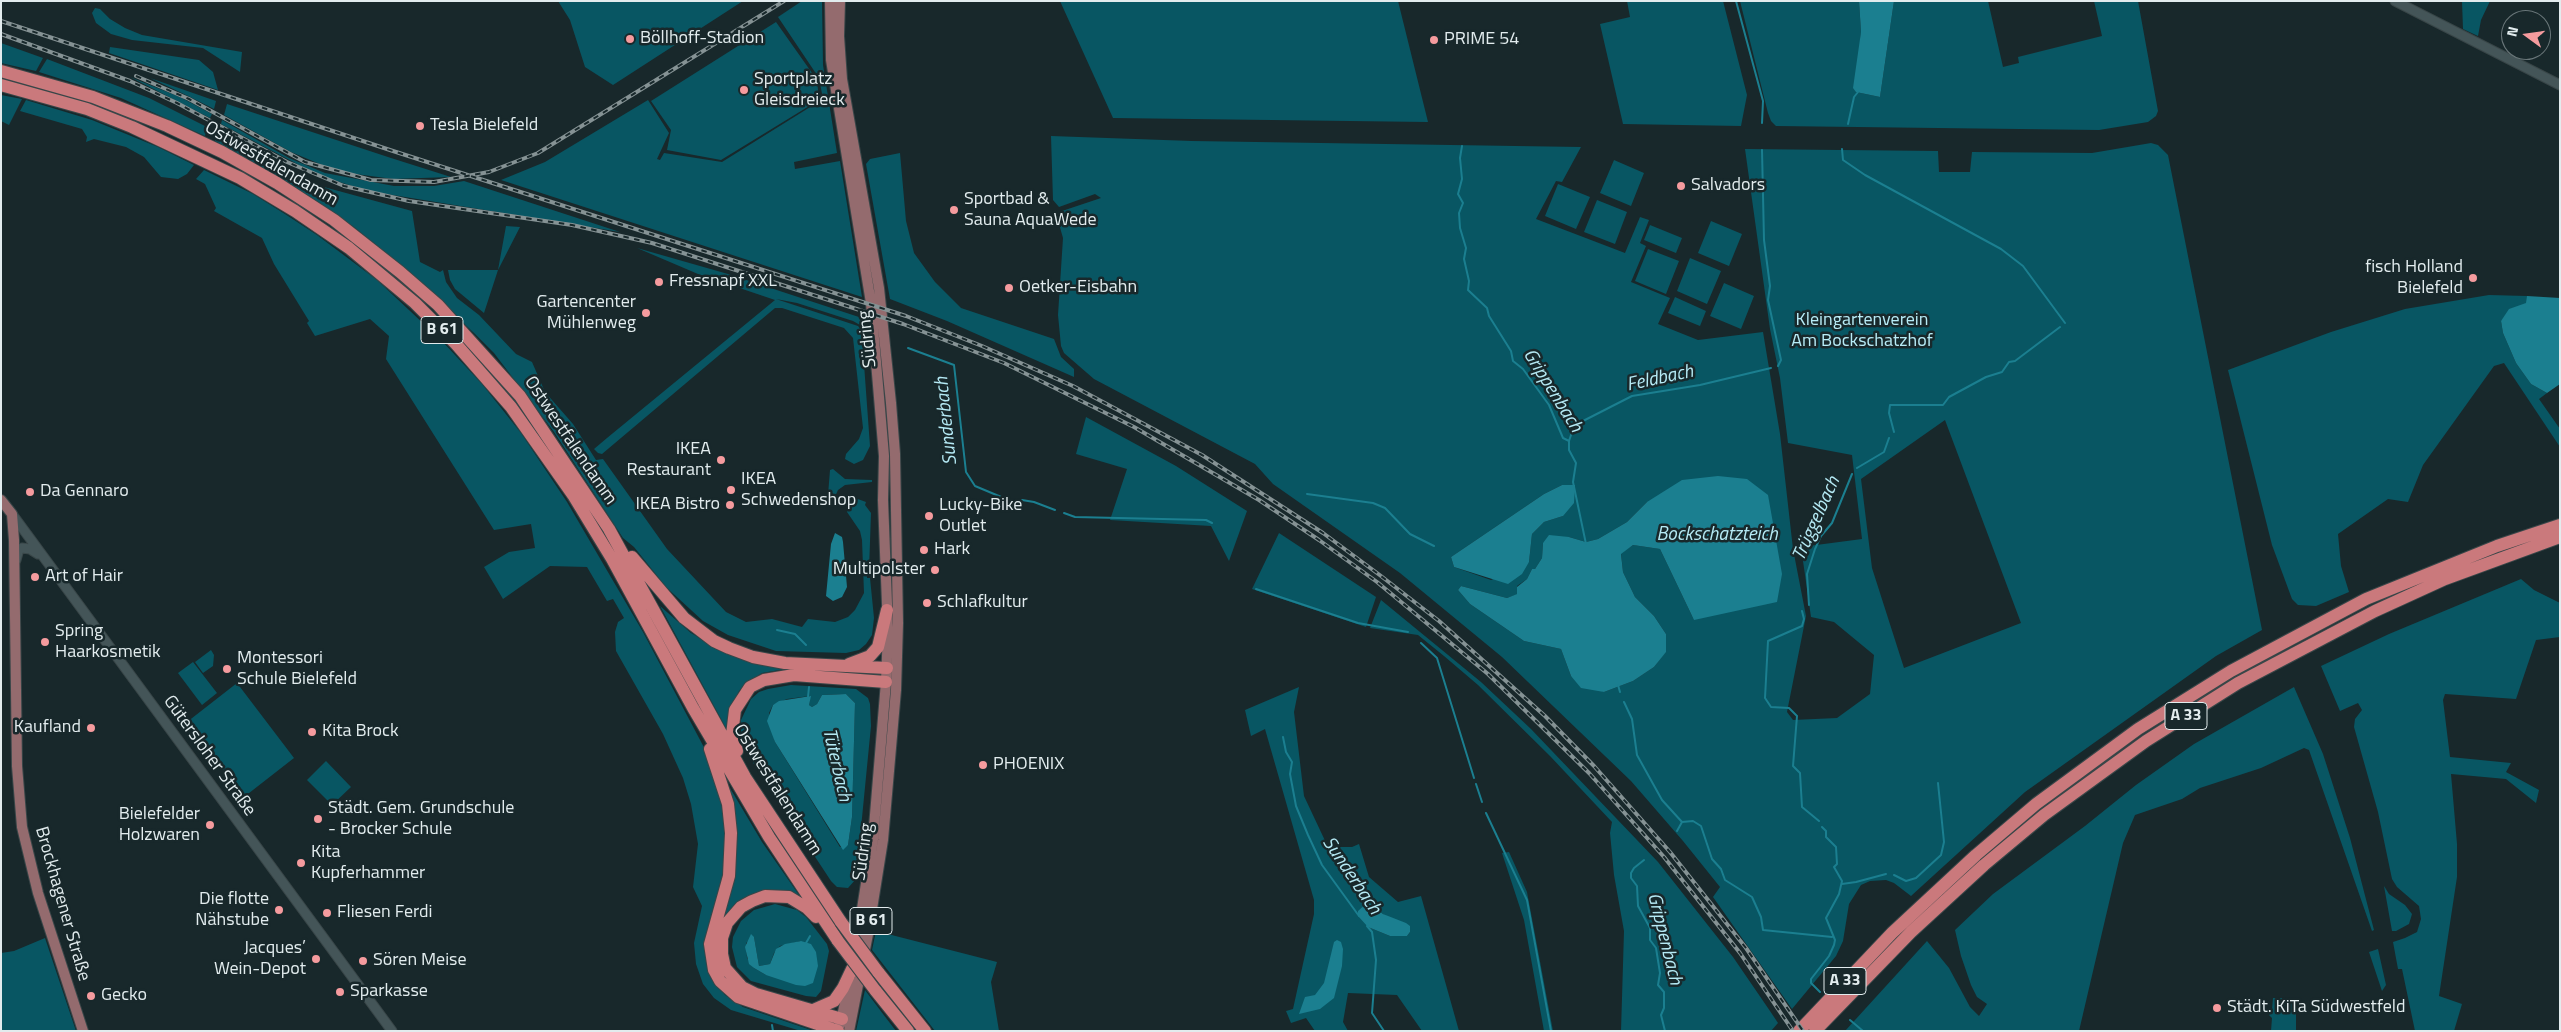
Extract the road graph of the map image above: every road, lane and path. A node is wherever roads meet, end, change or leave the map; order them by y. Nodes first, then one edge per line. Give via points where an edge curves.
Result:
1 (830, 1) edge
2 (840, 1) edge
3 (2395, 1) edge
4 (1, 71) edge
5 (1, 85) edge
6 (2560, 85) edge
7 (1, 500) edge
8 (12, 514) junction
9 (2560, 525) edge
10 (608, 529) junction
11 (2560, 537) edge
12 (44, 559) junction
13 (14, 568) junction
14 (887, 610) junction
15 (836, 666) junction
16 (890, 676) junction
17 (693, 708) junction
18 (745, 777) junction
19 (838, 941) junction
20 (852, 969) junction
21 (811, 1011) junction
22 (843, 1028) edge
23 (84, 1031) edge
24 (392, 1031) edge
25 (908, 1031) edge
26 (924, 1031) edge
27 (1799, 1031) edge
28 (1815, 1031) edge

1 - 14 main road, Südring via 834,79 873,316 884,456
2 - 16 main road, Südring via 842,79 879,288 896,464
3 - 6 street
4 - 10 highway, Ostwestfalendamm / B 61 via 93,97 222,152 306,201 374,251 438,306 520,396
5 - 17 highway, Ostwestfalendamm / B 61 via 87,109 240,178 349,248 415,303 511,407 573,495 612,559
7 - 8 main road, Gütersloher Straße
8 - 12 street, Gütersloher Straße
8 - 13 main road, Brockhagener Straße
9 - 27 highway, A 33 via 2497,546 2366,599 2231,671 2138,729 2036,804 1976,855 1892,933
10 - 15 highway, B 61 via 674,608 714,641 769,661
10 - 18 highway, Ostwestfalendamm / B 61
11 - 28 highway, A 33 via 2445,579 2366,615 2238,683 2146,741 2044,815 1984,865 1911,932
12 - 13 street via 37,552 22,548 17,553
12 - 24 street, Gütersloher Straße
13 - 23 main road, Brockhagener Straße via 17,774 22,827 38,893
14 - 15 highway via 881,641 875,651 862,661
14 - 16 main road, Südring
15 - 16 highway, B 61
16 - 18 highway via 794,675 772,677 750,687 738,702 732,720 734,741
16 - 20 main road, Südring via 873,839
16 - 22 main road, Südring / B 61 via 889,787 879,871 863,967
17 - 19 highway, Ostwestfalendamm / B 61 via 769,837
17 - 22 highway, B 61 via 721,776 731,833 729,876 710,944 714,970 720,981 738,997
18 - 26 highway, Ostwestfalendamm / B 61, bridge via 841,922
19 - 21 highway via 807,908 778,895 752,900 741,907 727,924 722,938 722,954 725,968 732,978 756,994
19 - 25 highway, Ostwestfalendamm / B 61, bridge
20 - 21 highway via 834,1001
20 - 22 main road, Südring
21 - 22 highway

